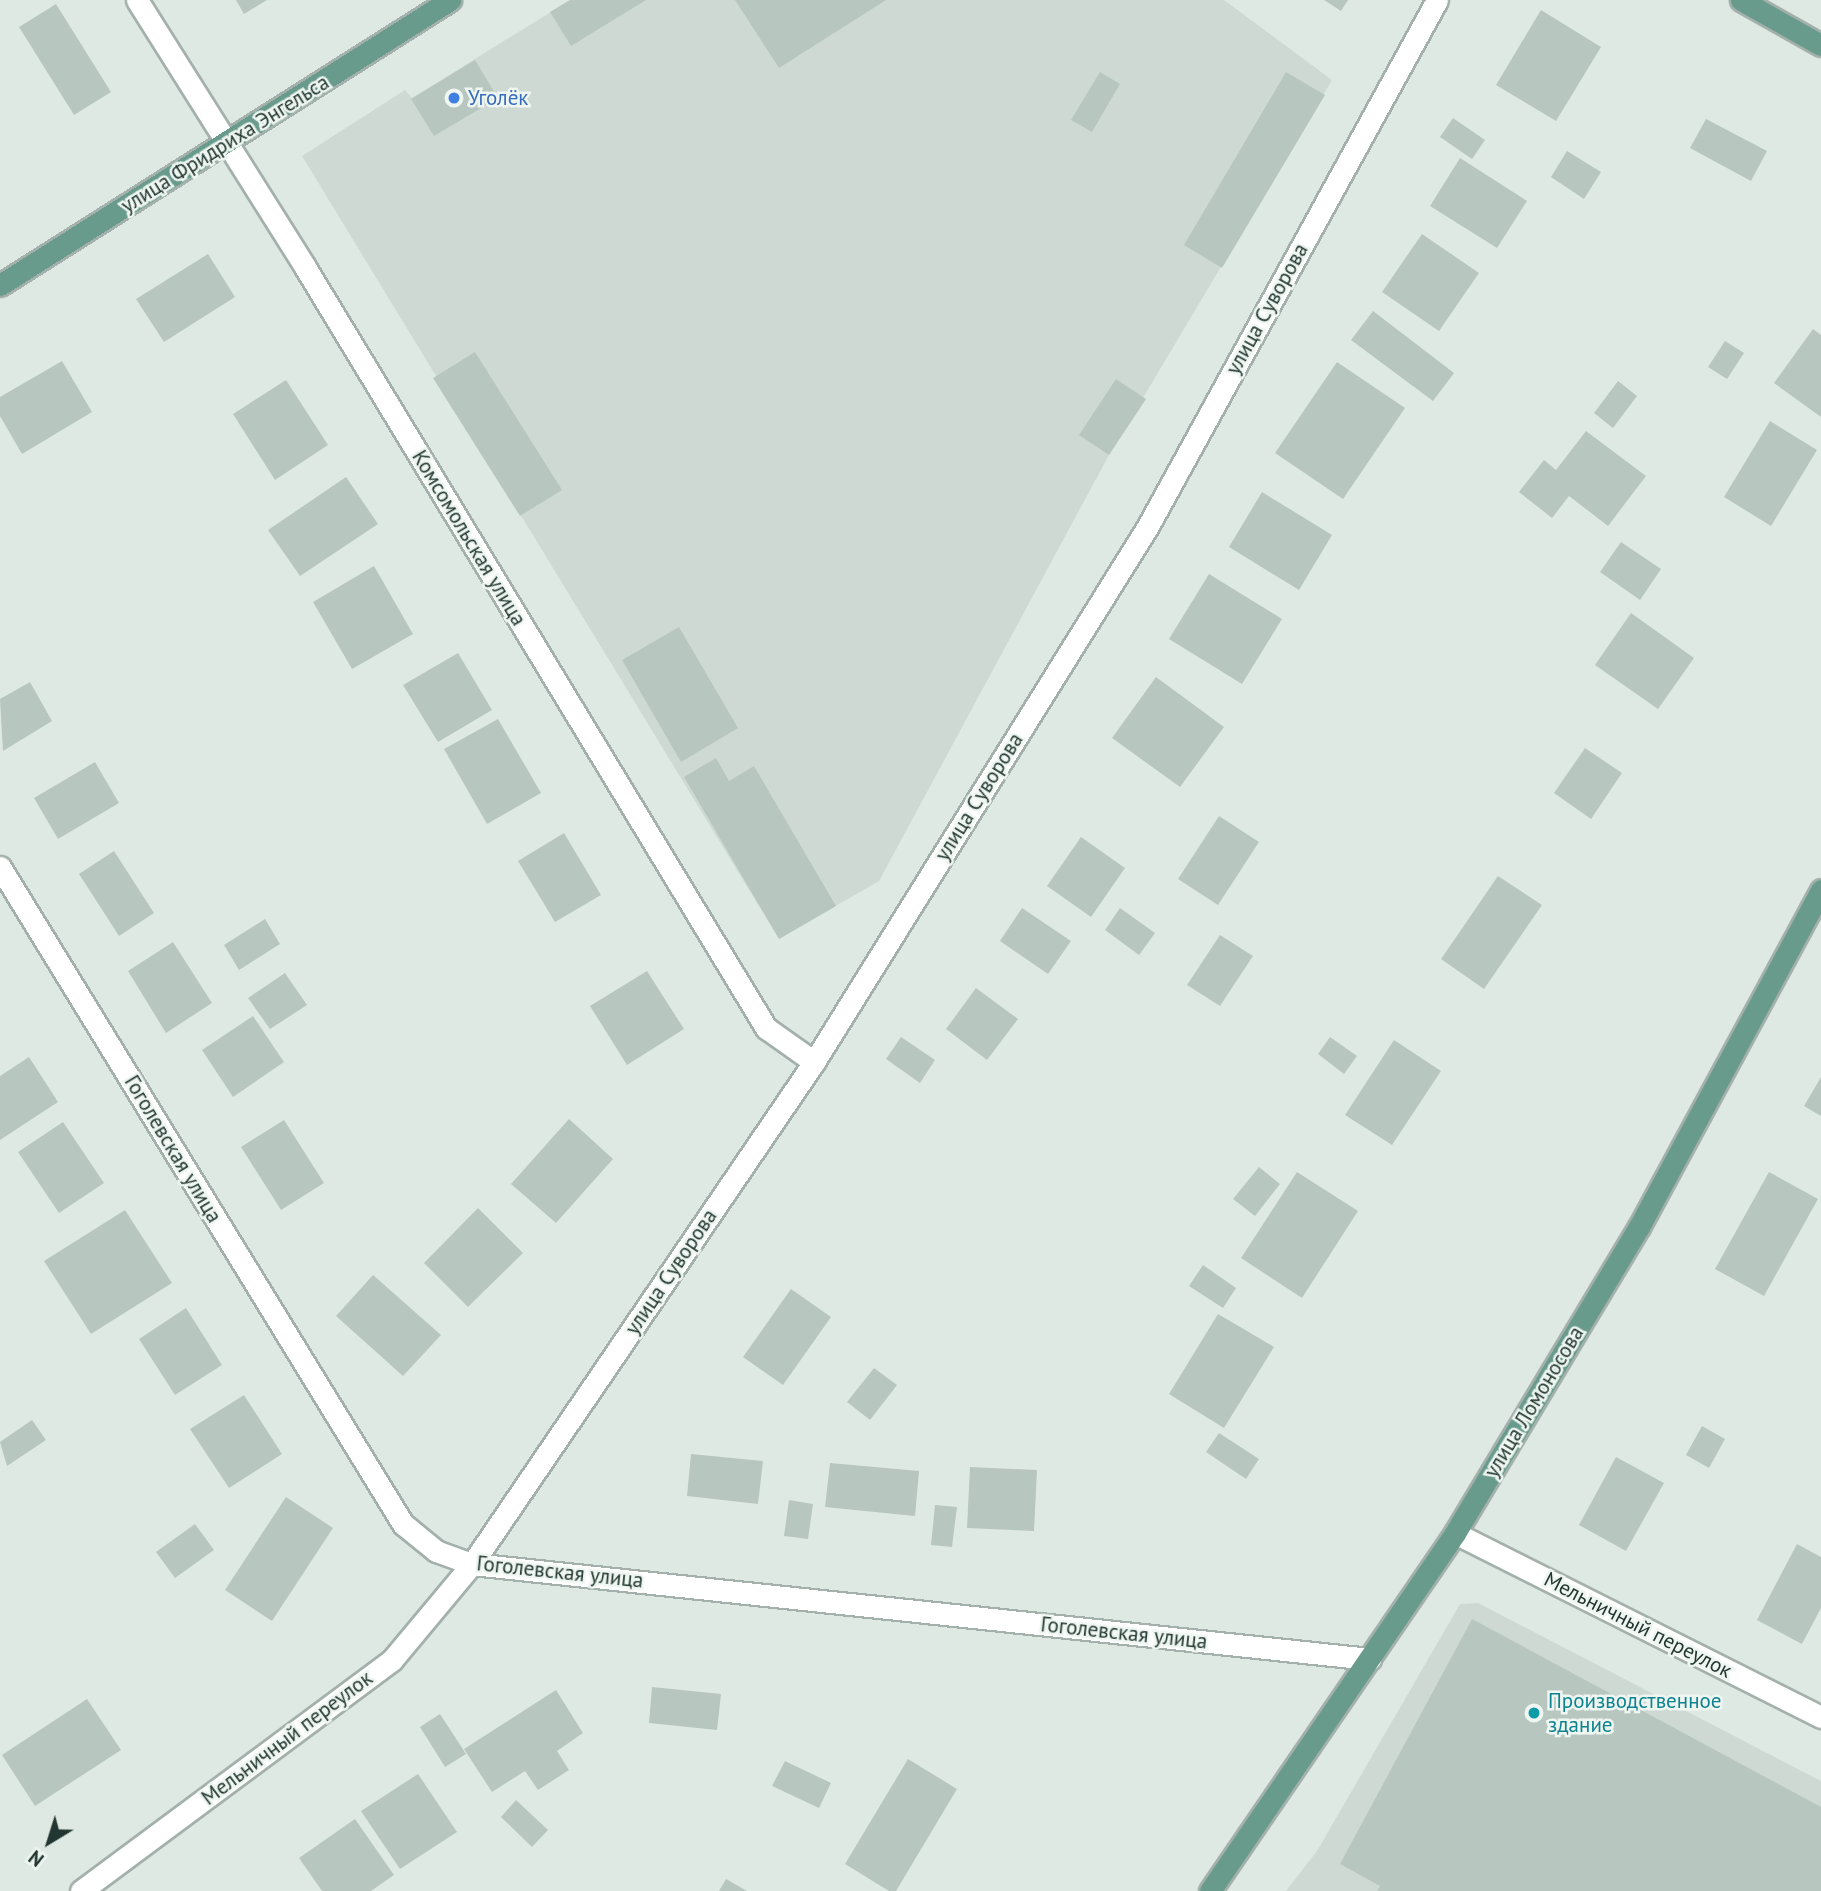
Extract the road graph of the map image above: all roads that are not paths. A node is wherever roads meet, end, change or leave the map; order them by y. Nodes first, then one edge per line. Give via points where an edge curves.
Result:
1 (137, 0) edge
2 (450, 0) edge
3 (1437, 0) edge
4 (1741, 0) edge
5 (1821, 45) edge
6 (226, 145) junction
7 (0, 285) edge
8 (0, 867) edge
9 (1821, 890) edge
10 (814, 1062) junction
11 (1455, 1534) junction
12 (472, 1564) junction
13 (1370, 1659) junction
14 (1821, 1717) edge
15 (81, 1891) edge
16 (1210, 1891) edge

1 - 6 street, Комсомольская улица
2 - 6 main road, улица Фридриха Энгельса
3 - 10 street, улица Суворова via 1148,526
4 - 5 main road
6 - 7 main road, улица Фридриха Энгельса
6 - 10 street, Комсомольская улица via 305,267 766,1028
8 - 12 street, Гоголевская улица via 402,1524 436,1550
9 - 11 main road, улица Ломоносова via 1639,1227
10 - 12 street, улица Суворова
11 - 13 main road, улица Ломоносова
11 - 14 street, Мельничный переулок
12 - 13 street, Гоголевская улица
12 - 15 street, Мельничный переулок via 392,1660
13 - 16 main road, улица Ломоносова

